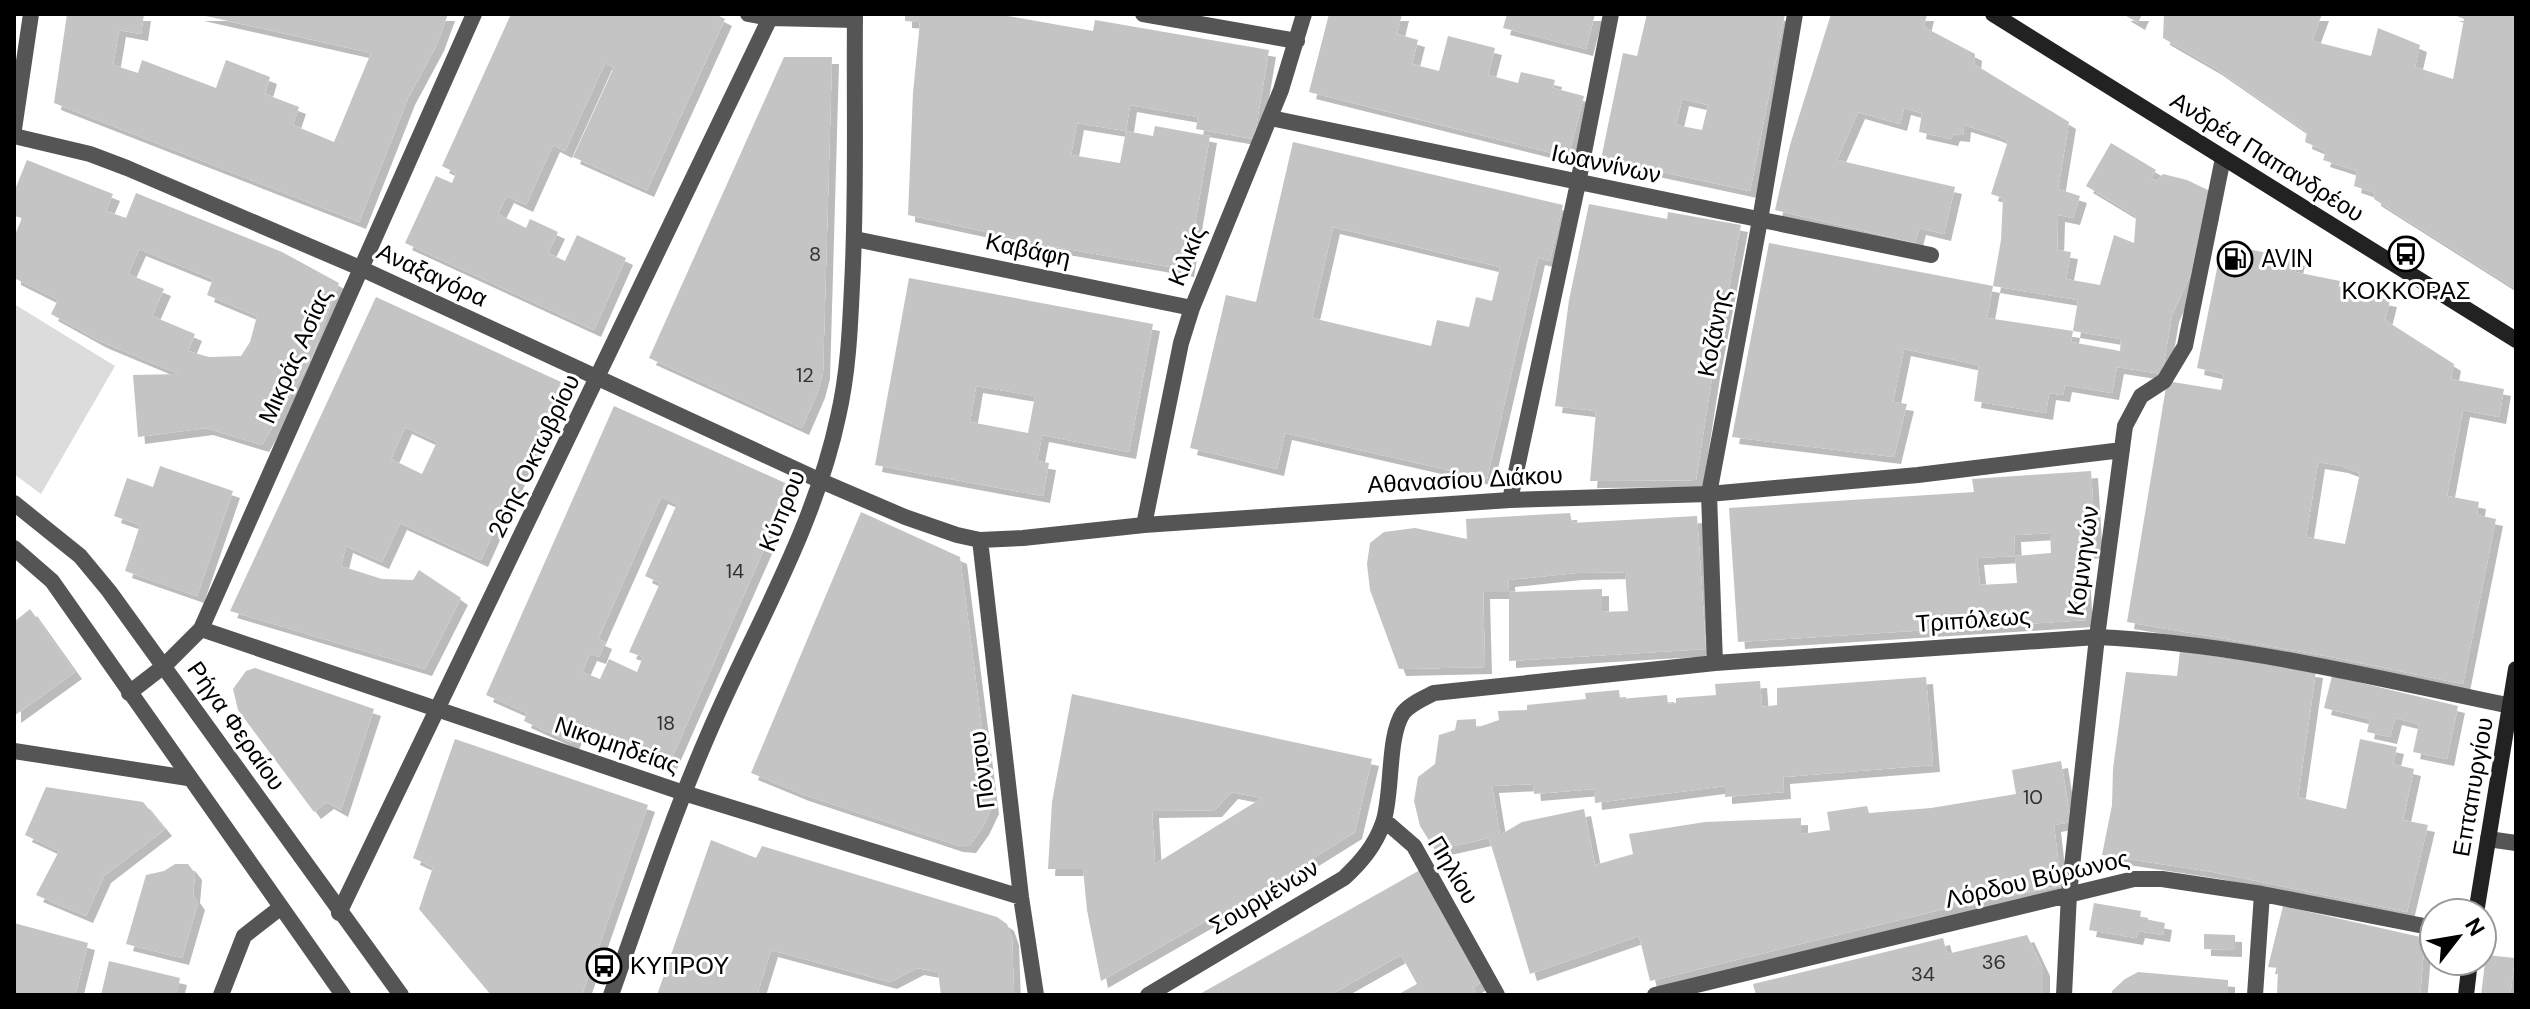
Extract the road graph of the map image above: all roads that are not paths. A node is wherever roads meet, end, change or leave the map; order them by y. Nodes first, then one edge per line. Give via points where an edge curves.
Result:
1 (31, 14) edge
2 (474, 14) edge
3 (748, 14) edge
4 (1143, 14) edge
5 (1304, 14) edge
6 (1611, 14) edge
7 (1795, 14) edge
8 (1993, 14) edge
9 (855, 17) edge
10 (770, 18) junction
11 (1297, 41) junction
12 (1271, 118) junction
13 (14, 129) edge
14 (14, 136) edge
15 (2223, 158) junction
16 (1578, 183) junction
17 (1760, 220) junction
18 (855, 239) junction
19 (1931, 255) dead end
20 (360, 268) junction
21 (1192, 308) junction
22 (2516, 340) edge
23 (598, 379) junction
24 (2122, 450) junction
25 (821, 481) junction
26 (1709, 494) junction
27 (1510, 500) junction
28 (14, 503) edge
29 (1144, 525) junction
30 (980, 540) junction
31 (14, 548) edge
32 (201, 629) junction
33 (2097, 637) junction
34 (1715, 663) junction
35 (164, 666) junction
36 (2516, 669) edge
37 (129, 693) junction
38 (2511, 706) junction
39 (438, 710) junction
40 (14, 751) edge
41 (188, 778) junction
42 (684, 793) junction
43 (1384, 820) junction
44 (2488, 839) junction
45 (2516, 843) edge
46 (2069, 894) junction
47 (2262, 894) junction
48 (1021, 897) junction
49 (2479, 897) edge
50 (280, 908) junction
51 (339, 913) junction
52 (2418, 925) edge
53 (221, 995) edge
54 (343, 995) edge
55 (401, 995) edge
56 (611, 995) edge
57 (1036, 995) edge
58 (1148, 995) edge
59 (1497, 995) edge
60 (1655, 995) edge
61 (2064, 995) edge
62 (2255, 995) edge

1 - 13 street
2 - 20 street, Μικράς Ασίας
3 - 10 street
4 - 11 street
5 - 11 street, Κιλκίς
6 - 16 street
7 - 17 street, Κοζάνης
8 - 15 main road, Ανδρέα Παπανδρέου
9 - 10 street
9 - 18 street, Κύπρου
10 - 23 street, 26ης Οκτωβρίου
11 - 12 street, Κιλκίς
12 - 16 street, Ιωαννίνων
12 - 21 street, Κιλκίς
14 - 20 street, Αναξαγόρα via 127,168
15 - 22 main road, Ανδρέα Παπανδρέου
15 - 24 street, Κομνηνών via 2185,346 2164,381 2132,409
16 - 17 street, Ιωαννίνων
16 - 27 street
17 - 19 street, Ιωαννίνων
17 - 26 street, Κοζάνης
18 - 21 street, Καβάφη
18 - 25 street, Κύπρου via 846,376
20 - 23 street, Αναξαγόρα
20 - 32 street, Μικράς Ασίας
21 - 29 street, Κιλκίς
23 - 25 street, Αναξαγόρα
23 - 39 street, 26ης Οκτωβρίου
24 - 26 street, Αθανασίου Διάκου
24 - 33 street, Κομνηνών
25 - 30 street, Αθανασίου Διάκου via 905,517
25 - 42 street, Κύπρου
26 - 27 street, Αθανασίου Διάκου
26 - 34 street, Κοζάνης
27 - 29 street, Αθανασίου Διάκου
28 - 35 street, Ρήγα Φεραίου via 80,556
29 - 30 street, Αθανασίου Διάκου
30 - 48 street, Πόντου
31 - 37 street via 52,581
32 - 35 street, Μικράς Ασίας
32 - 39 street, Νικομηδείας
33 - 34 street, Τριπόλεως
33 - 38 street, Τριπόλεως via 2254,654
33 - 46 street, Κομνηνών
34 - 43 street, Τριπόλεως via 1434,693 1403,713
35 - 37 street, Μικράς Ασίας
35 - 51 street, Ρήγα Φεραίου
36 - 38 main road, Επταπυργίου
37 - 41 street
38 - 44 main road, Επταπυργίου
39 - 42 street, Νικομηδείας
39 - 51 street, 26ης Οκτωβρίου
40 - 41 street
41 - 50 street
42 - 48 street, Νικομηδείας
42 - 56 street, Κύπρου
43 - 58 street, Σουρμένων via 1376,840 1344,878
43 - 59 street, Πηλίου via 1414,846
44 - 45 street
44 - 49 main road, Επταπυργίου
46 - 47 street, Λόρδου Βύρωνος via 2147,879
46 - 60 street, Λόρδου Βύρωνος
46 - 61 street, Κομνηνών
47 - 52 street, Λόρδου Βύρωνος
47 - 62 street
48 - 57 street, Πόντου
50 - 53 street via 244,936
50 - 54 street
51 - 55 street, Ρήγα Φεραίου

